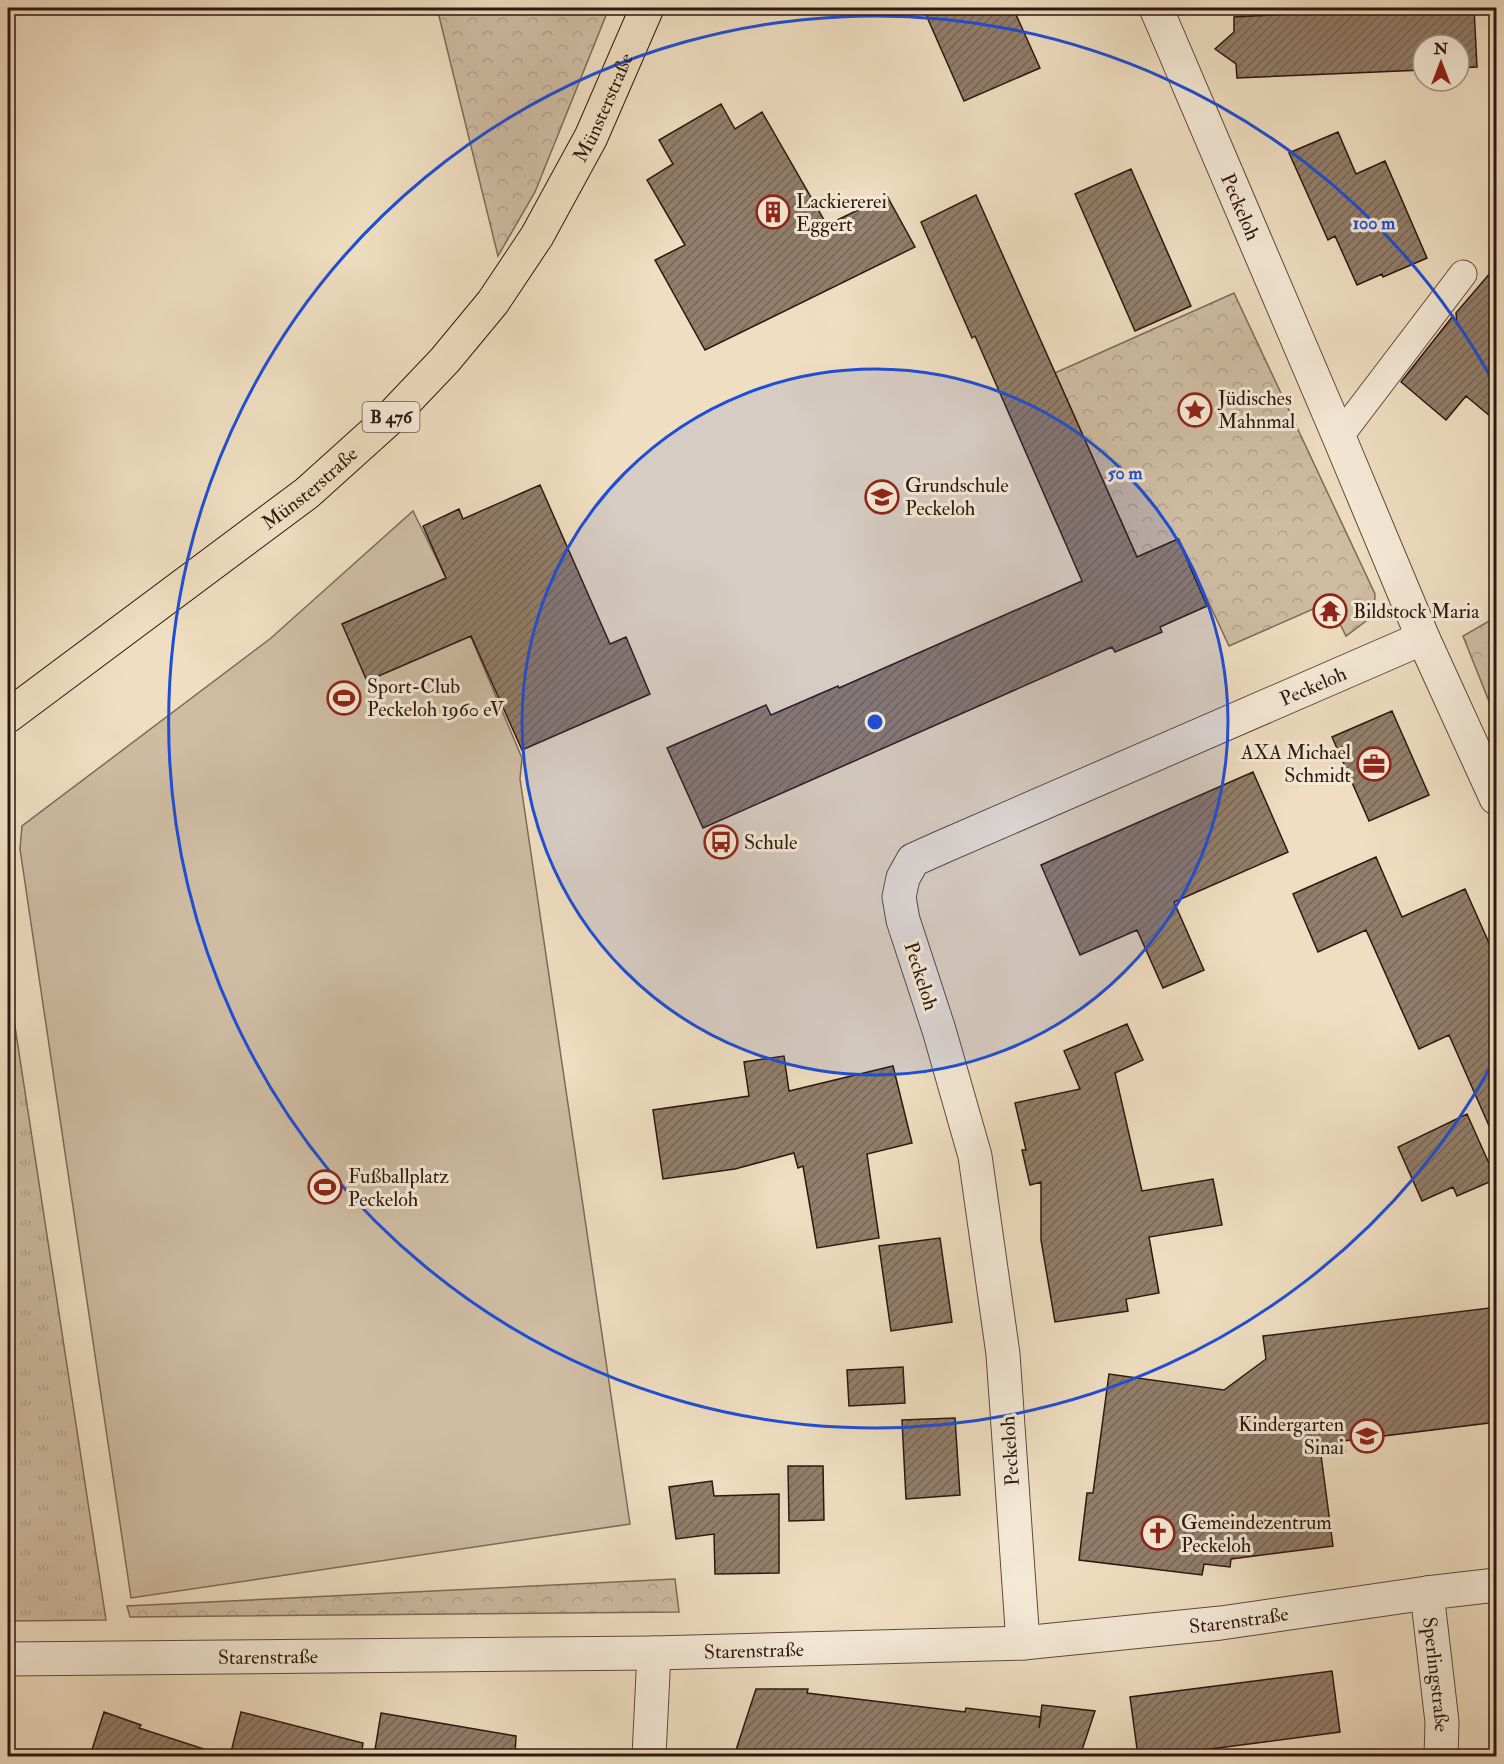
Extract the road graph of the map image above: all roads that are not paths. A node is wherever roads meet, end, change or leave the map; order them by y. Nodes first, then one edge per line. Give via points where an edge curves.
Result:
1 (647, 8) edge
2 (1156, 8) edge
3 (1464, 274) dead end
4 (1339, 437) junction
5 (1423, 638) junction
6 (8, 716) edge
7 (1497, 798) edge
8 (1497, 1584) edge
9 (1427, 1593) junction
10 (1023, 1643) junction
11 (654, 1653) junction
12 (8, 1659) edge
13 (649, 1756) edge
14 (1442, 1756) edge

1 - 6 main road, Münsterstraße / B 476 via 591,137 537,236 493,302 445,360 388,420 307,493
2 - 4 street, Peckeloh
3 - 4 lane
4 - 5 street, Peckeloh
5 - 7 street, Peckeloh
5 - 10 street, Peckeloh via 913,860 903,878 899,897 903,920 975,1156 1003,1354
8 - 9 street, Starenstraße
9 - 10 street, Starenstraße via 1221,1623
9 - 14 street, Sperlingstraße via 1442,1722
10 - 11 street, Starenstraße
11 - 12 street, Starenstraße
11 - 13 street

